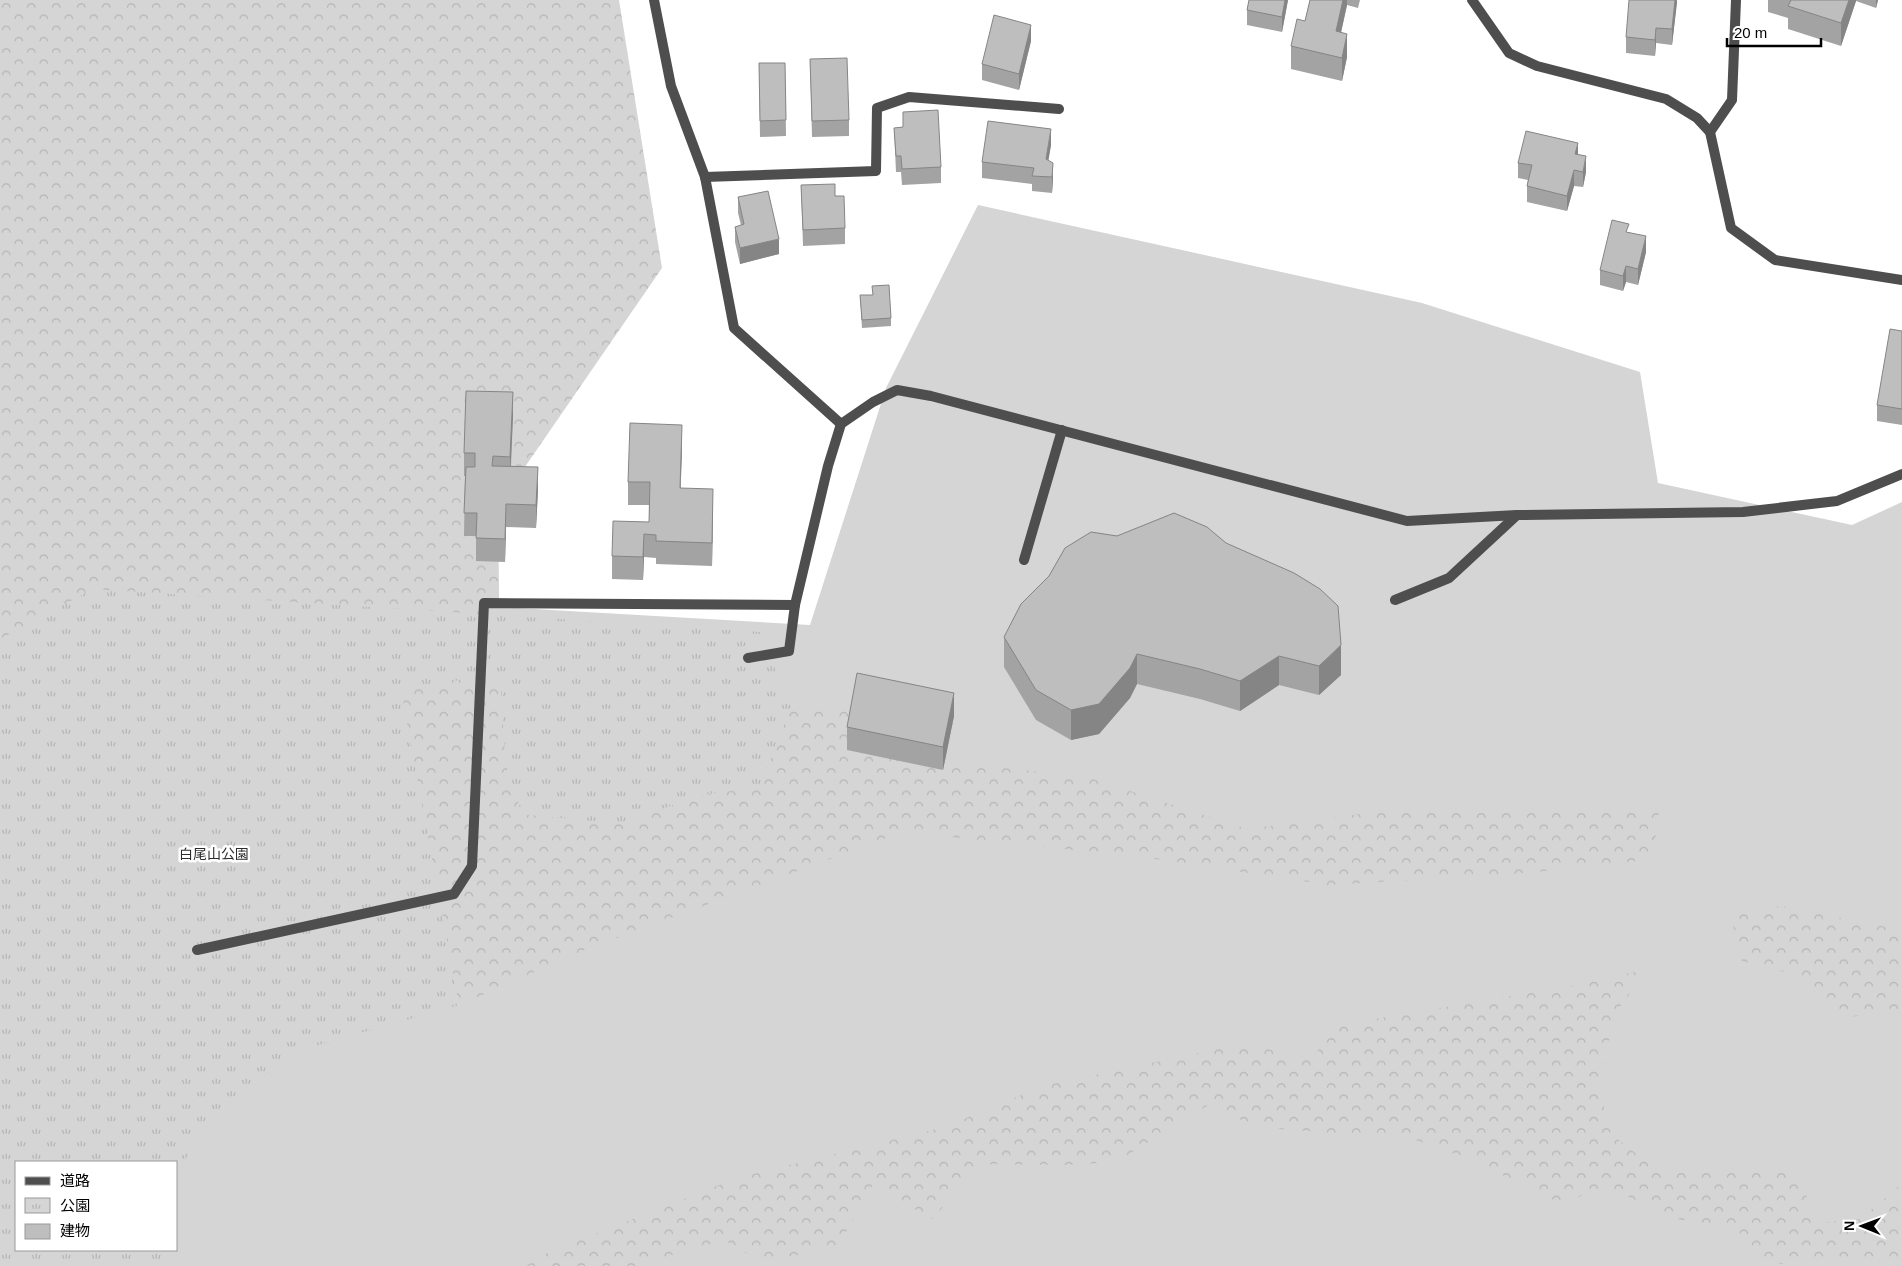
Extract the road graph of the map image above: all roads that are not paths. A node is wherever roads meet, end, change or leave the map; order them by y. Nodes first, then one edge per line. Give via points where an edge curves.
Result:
1 (654, 0) edge
2 (1472, 0) edge
3 (1736, 0) edge
4 (1059, 110) dead end
5 (1710, 132) junction
6 (704, 177) junction
7 (1902, 280) edge
8 (842, 424) junction
9 (1062, 430) junction
10 (1902, 474) edge
11 (1517, 515) junction
12 (1024, 560) dead end
13 (1395, 600) dead end
14 (795, 605) junction
15 (748, 658) dead end
16 (197, 950) dead end

1 - 6 street via 671,86
2 - 5 street via 1509,53 1537,66 1666,99 1697,118
3 - 5 street via 1732,100
4 - 6 street via 909,97 877,108 876,171
5 - 7 street via 1731,228 1775,260
6 - 8 street via 734,328
8 - 9 street via 897,390
8 - 14 street via 828,466
9 - 11 street via 1407,521
9 - 12 street
10 - 11 street via 1837,501 1752,511
11 - 13 street via 1449,578
14 - 15 street via 789,651
14 - 16 street via 484,603 472,866 454,894

